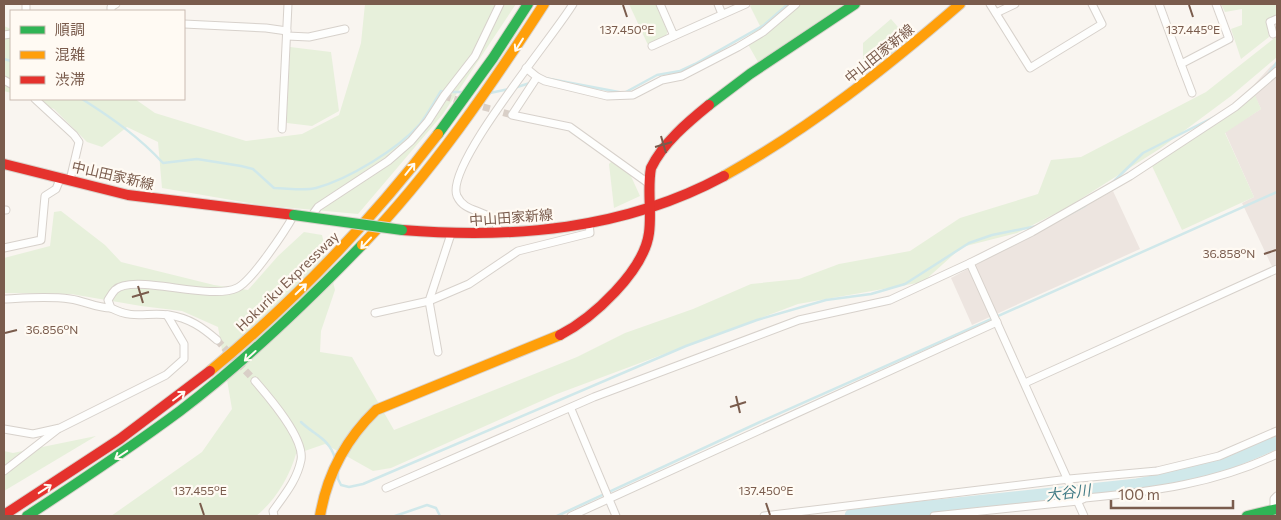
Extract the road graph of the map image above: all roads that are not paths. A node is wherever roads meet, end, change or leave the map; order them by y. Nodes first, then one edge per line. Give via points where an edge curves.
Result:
1 (288, 4) edge
2 (500, 4) edge
3 (528, 4) edge
4 (544, 4) edge
5 (573, 4) edge
6 (660, 4) edge
7 (718, 4) edge
8 (746, 4) edge
9 (796, 4) edge
10 (855, 4) edge
11 (960, 4) edge
12 (990, 4) edge
13 (1015, 4) edge
14 (1092, 4) edge
15 (1159, 4) edge
16 (1216, 4) edge
17 (996, 13) junction
18 (722, 14) junction
19 (1277, 19) edge
20 (185, 24) edge
21 (345, 29) dead end
22 (287, 34) junction
23 (1273, 34) dead end
24 (674, 36) junction
25 (652, 46) dead end
26 (1181, 64) junction
27 (526, 68) junction
28 (1277, 70) edge
29 (537, 77) junction
30 (1192, 93) dead end
31 (36, 100) edge
32 (282, 130) dead end
33 (4, 164) edge
34 (66, 178) junction
35 (648, 183) junction
36 (651, 208) junction
37 (294, 216) junction
38 (310, 218) junction
39 (589, 222) junction
40 (501, 233) junction
41 (451, 234) junction
42 (4, 248) edge
43 (970, 263) junction
44 (1277, 269) edge
45 (4, 299) edge
46 (429, 301) junction
47 (111, 308) junction
48 (376, 313) dead end
49 (167, 314) junction
50 (997, 322) junction
51 (216, 340) tunnel mouth
52 (438, 352) dead end
53 (255, 381) tunnel mouth
54 (1025, 383) junction
55 (570, 409) junction
56 (60, 428) junction
57 (4, 429) edge
58 (1277, 431) edge
59 (1277, 454) edge
60 (4, 471) edge
61 (1070, 482) junction
62 (386, 488) dead end
63 (1277, 496) edge
64 (608, 499) junction
65 (1077, 499) junction
66 (1276, 511) edge
67 (4, 515) edge
68 (27, 516) edge
69 (274, 516) edge
70 (320, 516) edge
71 (571, 516) edge
72 (616, 516) edge
73 (764, 516) edge
74 (934, 516) edge
75 (1084, 516) edge
76 (1247, 516) edge

1 - 22 street
2 - 38 street via 475,56 411,141 318,207
67 -> 3 main road, Hokuriku Expressway via 96,456 189,389 318,273 434,141
4 -> 68 main road, Hokuriku Expressway via 481,102 444,150 371,238 329,282 244,361 194,402 102,469
5 - 27 street
6 - 24 street
7 - 18 street
8 - 18 street
9 - 29 street via 763,32 738,47 682,76 662,80 633,95 607,96
10 - 35 main road via 708,104 654,160
11 - 36 main road, 中山田家新線 via 868,82 788,136 717,180
12 - 17 street
13 - 17 street
14 - 17 street via 1102,24 1030,68
15 - 26 street
16 - 26 street via 1229,39
18 - 24 street
19 - 23 street via 1270,22
20 - 22 street via 266,28
21 - 22 street via 309,37
22 - 32 street
24 - 25 street
26 - 30 street
27 - 29 street
27 - 40 street via 460,171 455,184 462,204 491,218
28 - 43 street via 1235,107 1130,176
29 - 35 street via 512,115 570,127
31 - 34 street via 79,142
33 - 34 main road, 中山田家新線
34 - 37 main road, 中山田家新線 via 128,195
34 - 42 street via 45,196 41,240
35 - 36 main road
36 - 39 main road, 中山田家新線
36 - 70 main road via 649,240 640,260 579,323 528,349 376,410 359,425 332,469
37 - 38 main road, 中山田家新線, bridge
37 - 47 street via 278,242 238,287 223,292 131,285 116,289 108,300
38 - 41 main road, 中山田家新線, bridge
39 - 40 main road, 中山田家新線
39 - 46 street via 590,233 518,251 468,284
40 - 41 main road, 中山田家新線
41 - 46 street
43 - 50 street
43 - 55 street via 890,300 799,320
44 - 54 street
45 - 47 street via 58,297
46 - 48 street
46 - 52 street
47 - 49 street via 126,315
49 - 51 street via 198,324
49 - 56 street via 184,344 184,359 166,374
50 - 54 street
50 - 64 street
53 - 69 street via 278,406 293,433 301,457 294,480 273,510
54 - 61 street
55 - 62 street
55 - 64 street
56 - 57 street via 33,434
56 - 60 street
58 - 61 street via 1244,447 1185,466
59 - 65 street via 1192,483
61 - 65 street
61 - 73 street
63 - 66 street via 1274,500
64 - 71 street
64 - 72 street
65 - 74 street
65 - 75 street
66 - 76 main road

